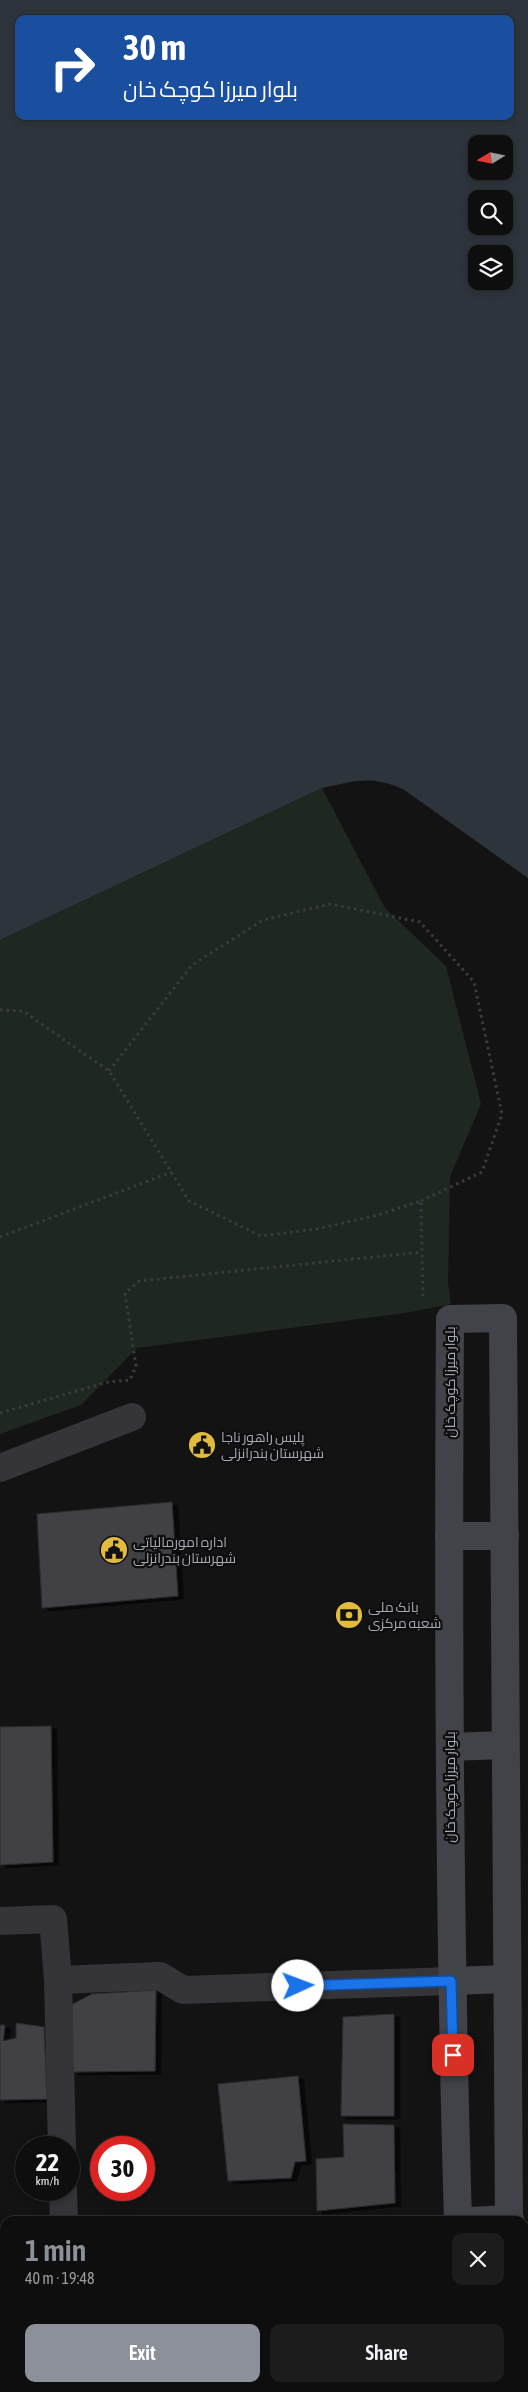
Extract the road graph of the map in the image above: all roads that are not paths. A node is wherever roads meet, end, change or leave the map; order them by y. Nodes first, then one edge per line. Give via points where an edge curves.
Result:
1 (132, 1417) dead end
2 (0, 1468) edge
3 (449, 1536) junction
4 (505, 1536) junction
5 (505, 1745) junction
6 (450, 1747) junction
7 (0, 1921) edge
8 (506, 1979) junction
9 (58, 1980) junction
10 (451, 1981) junction
11 (62, 2136) edge
12 (63, 2201) edge
13 (64, 2216) edge
14 (458, 2216) edge
15 (510, 2216) edge

1 - 2 street
3 - 4 street
3 - 4 street, بلوار میرزا کوچک خان via 450,1319 503,1318
3 - 6 street, بلوار میرزا کوچک خان
4 - 5 street, بلوار میرزا کوچک خان
5 - 6 street
5 - 8 street, بلوار میرزا کوچک خان
6 - 10 street, بلوار میرزا کوچک خان
7 - 9 street via 53,1919
8 - 10 street
8 - 15 street, بلوار میرزا کوچک خان
9 - 10 street via 160,1976 183,1990
9 - 11 street
10 - 14 street, بلوار میرزا کوچک خان
12 - 13 street

